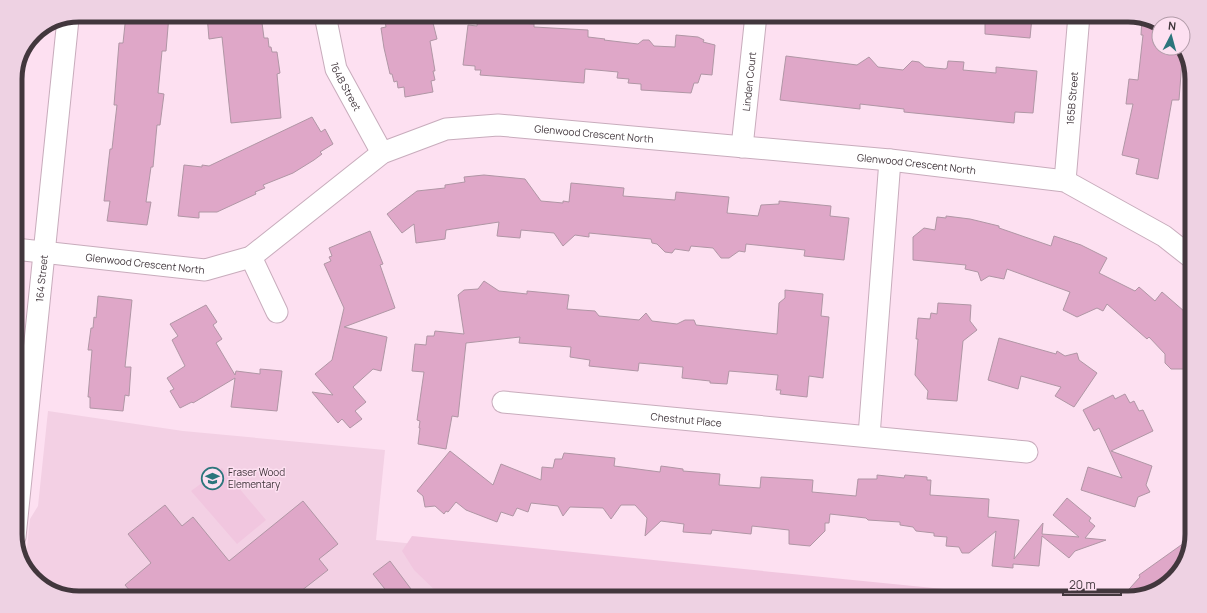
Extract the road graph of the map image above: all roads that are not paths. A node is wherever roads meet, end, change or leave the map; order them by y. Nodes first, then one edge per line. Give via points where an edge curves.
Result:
1 (326, 22) edge
2 (755, 22) edge
3 (1078, 22) edge
4 (68, 23) edge
5 (742, 147) junction
6 (382, 153) junction
7 (890, 160) junction
8 (1065, 181) junction
9 (22, 250) edge
10 (44, 252) junction
11 (1185, 252) edge
12 (251, 257) junction
13 (277, 312) dead end
14 (503, 402) dead end
15 (869, 436) junction
16 (1027, 452) dead end
17 (22, 468) edge

1 - 6 street, 164B Street via 336,69
2 - 5 street, Linden Court
3 - 8 street, 165B Street
4 - 10 street, 164 Street
5 - 6 street, Glenwood Crescent North via 498,125 446,129
5 - 7 street, Glenwood Crescent North
6 - 12 street, Glenwood Crescent North
7 - 8 street, Glenwood Crescent North
7 - 15 street
8 - 11 street, Glenwood Crescent North via 1164,236
9 - 10 street, Glenwood Crescent North
10 - 12 street, Glenwood Crescent North via 205,270
10 - 17 street, 164 Street
12 - 13 street
14 - 15 street, Chestnut Place
15 - 16 street, Chestnut Place

